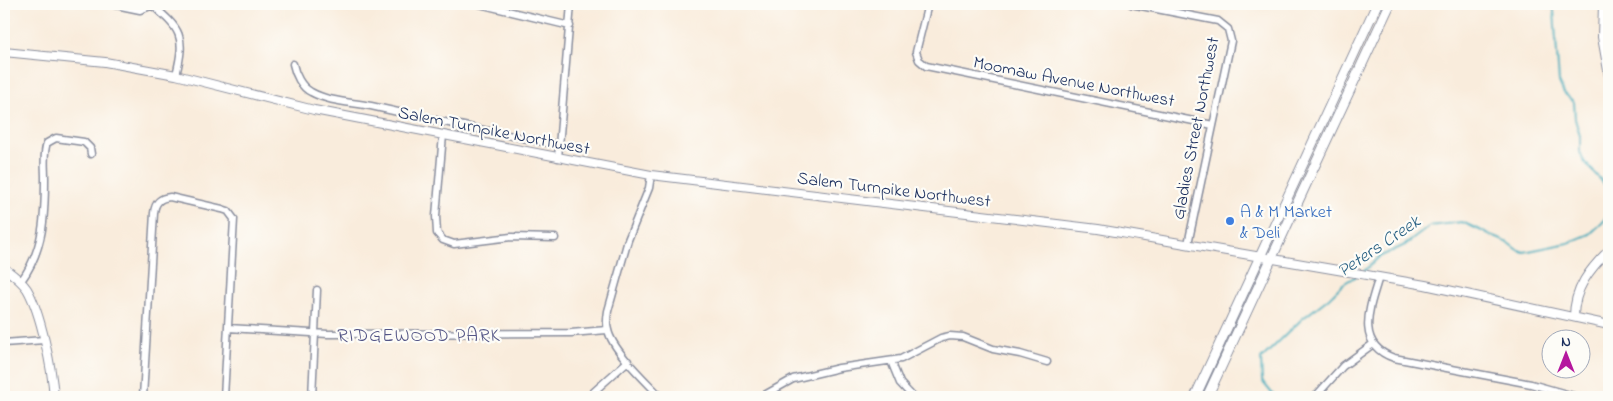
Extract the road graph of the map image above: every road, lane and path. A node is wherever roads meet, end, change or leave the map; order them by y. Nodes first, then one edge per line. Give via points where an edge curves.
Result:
1 (111, 4) edge
2 (152, 4) edge
3 (479, 4) edge
4 (571, 4) edge
5 (928, 4) edge
6 (1130, 4) edge
7 (1377, 4) edge
8 (1390, 4) edge
9 (1603, 4) edge
10 (570, 26) junction
11 (4, 52) edge
12 (293, 64) dead end
13 (176, 75) junction
14 (1609, 76) edge
15 (1213, 124) junction
16 (443, 135) junction
17 (559, 145) junction
18 (91, 154) dead end
19 (558, 158) junction
20 (651, 174) junction
21 (555, 238) dead end
22 (1188, 244) junction
23 (1609, 250) edge
24 (1259, 257) junction
25 (1271, 259) junction
26 (4, 268) edge
27 (1377, 276) junction
28 (21, 282) junction
29 (317, 290) dead end
30 (1574, 317) junction
31 (1609, 325) edge
32 (228, 328) junction
33 (607, 330) junction
34 (316, 332) junction
35 (44, 340) junction
36 (4, 343) edge
37 (1373, 344) junction
38 (628, 361) junction
39 (891, 361) junction
40 (1047, 362) dead end
41 (54, 397) edge
42 (143, 397) edge
43 (224, 397) edge
44 (312, 397) edge
45 (588, 397) edge
46 (661, 397) edge
47 (761, 397) edge
48 (913, 397) edge
49 (1195, 397) edge
50 (1207, 397) edge
51 (1315, 397) edge
52 (1577, 397) edge

1 - 2 street via 137,10 147,9
2 - 13 street via 175,27 180,37 181,54
3 - 10 street
4 - 10 street
5 - 15 street, Moomaw Avenue Northwest via 916,52 919,60 929,66
6 - 15 street, Gladies Street Northwest via 1218,21 1228,29 1231,41
7 - 24 main road
8 - 25 main road
9 - 14 street via 1602,37
10 - 17 street
11 - 13 street, Salem Turnpike Northwest via 105,62
12 - 17 street via 304,87 327,98
13 - 16 street, Salem Turnpike Northwest via 295,106
15 - 22 street, Gladies Street Northwest
16 - 19 street, Salem Turnpike Northwest
16 - 21 street via 436,222 437,233 443,240 454,244 511,237
17 - 19 street
18 - 28 street via 84,142 56,138 47,143 42,233 38,252
19 - 20 street, Salem Turnpike Northwest
20 - 22 street, Salem Turnpike Northwest via 1089,228
20 - 33 street via 614,285
22 - 24 street, Salem Turnpike Northwest
23 - 30 street via 1583,281 1575,301
24 - 25 street, Salem Turnpike Northwest
24 - 49 main road
25 - 27 street, Salem Turnpike Northwest
25 - 50 main road
26 - 28 street
27 - 30 street, Salem Turnpike Northwest
27 - 37 street via 1368,321
28 - 35 street via 37,313
29 - 34 street
30 - 31 street, Salem Turnpike Northwest
32 - 34 street
32 - 42 street via 234,219 222,209 165,197 155,206
32 - 43 street
33 - 34 street via 571,333
33 - 38 street
34 - 44 street
35 - 36 street
35 - 41 street
37 - 51 street via 1343,366
37 - 52 street via 1394,358 1531,384
38 - 45 street
38 - 46 street
39 - 40 street via 911,355 941,338 954,336
39 - 47 street via 807,374 785,382
39 - 48 street via 900,383

